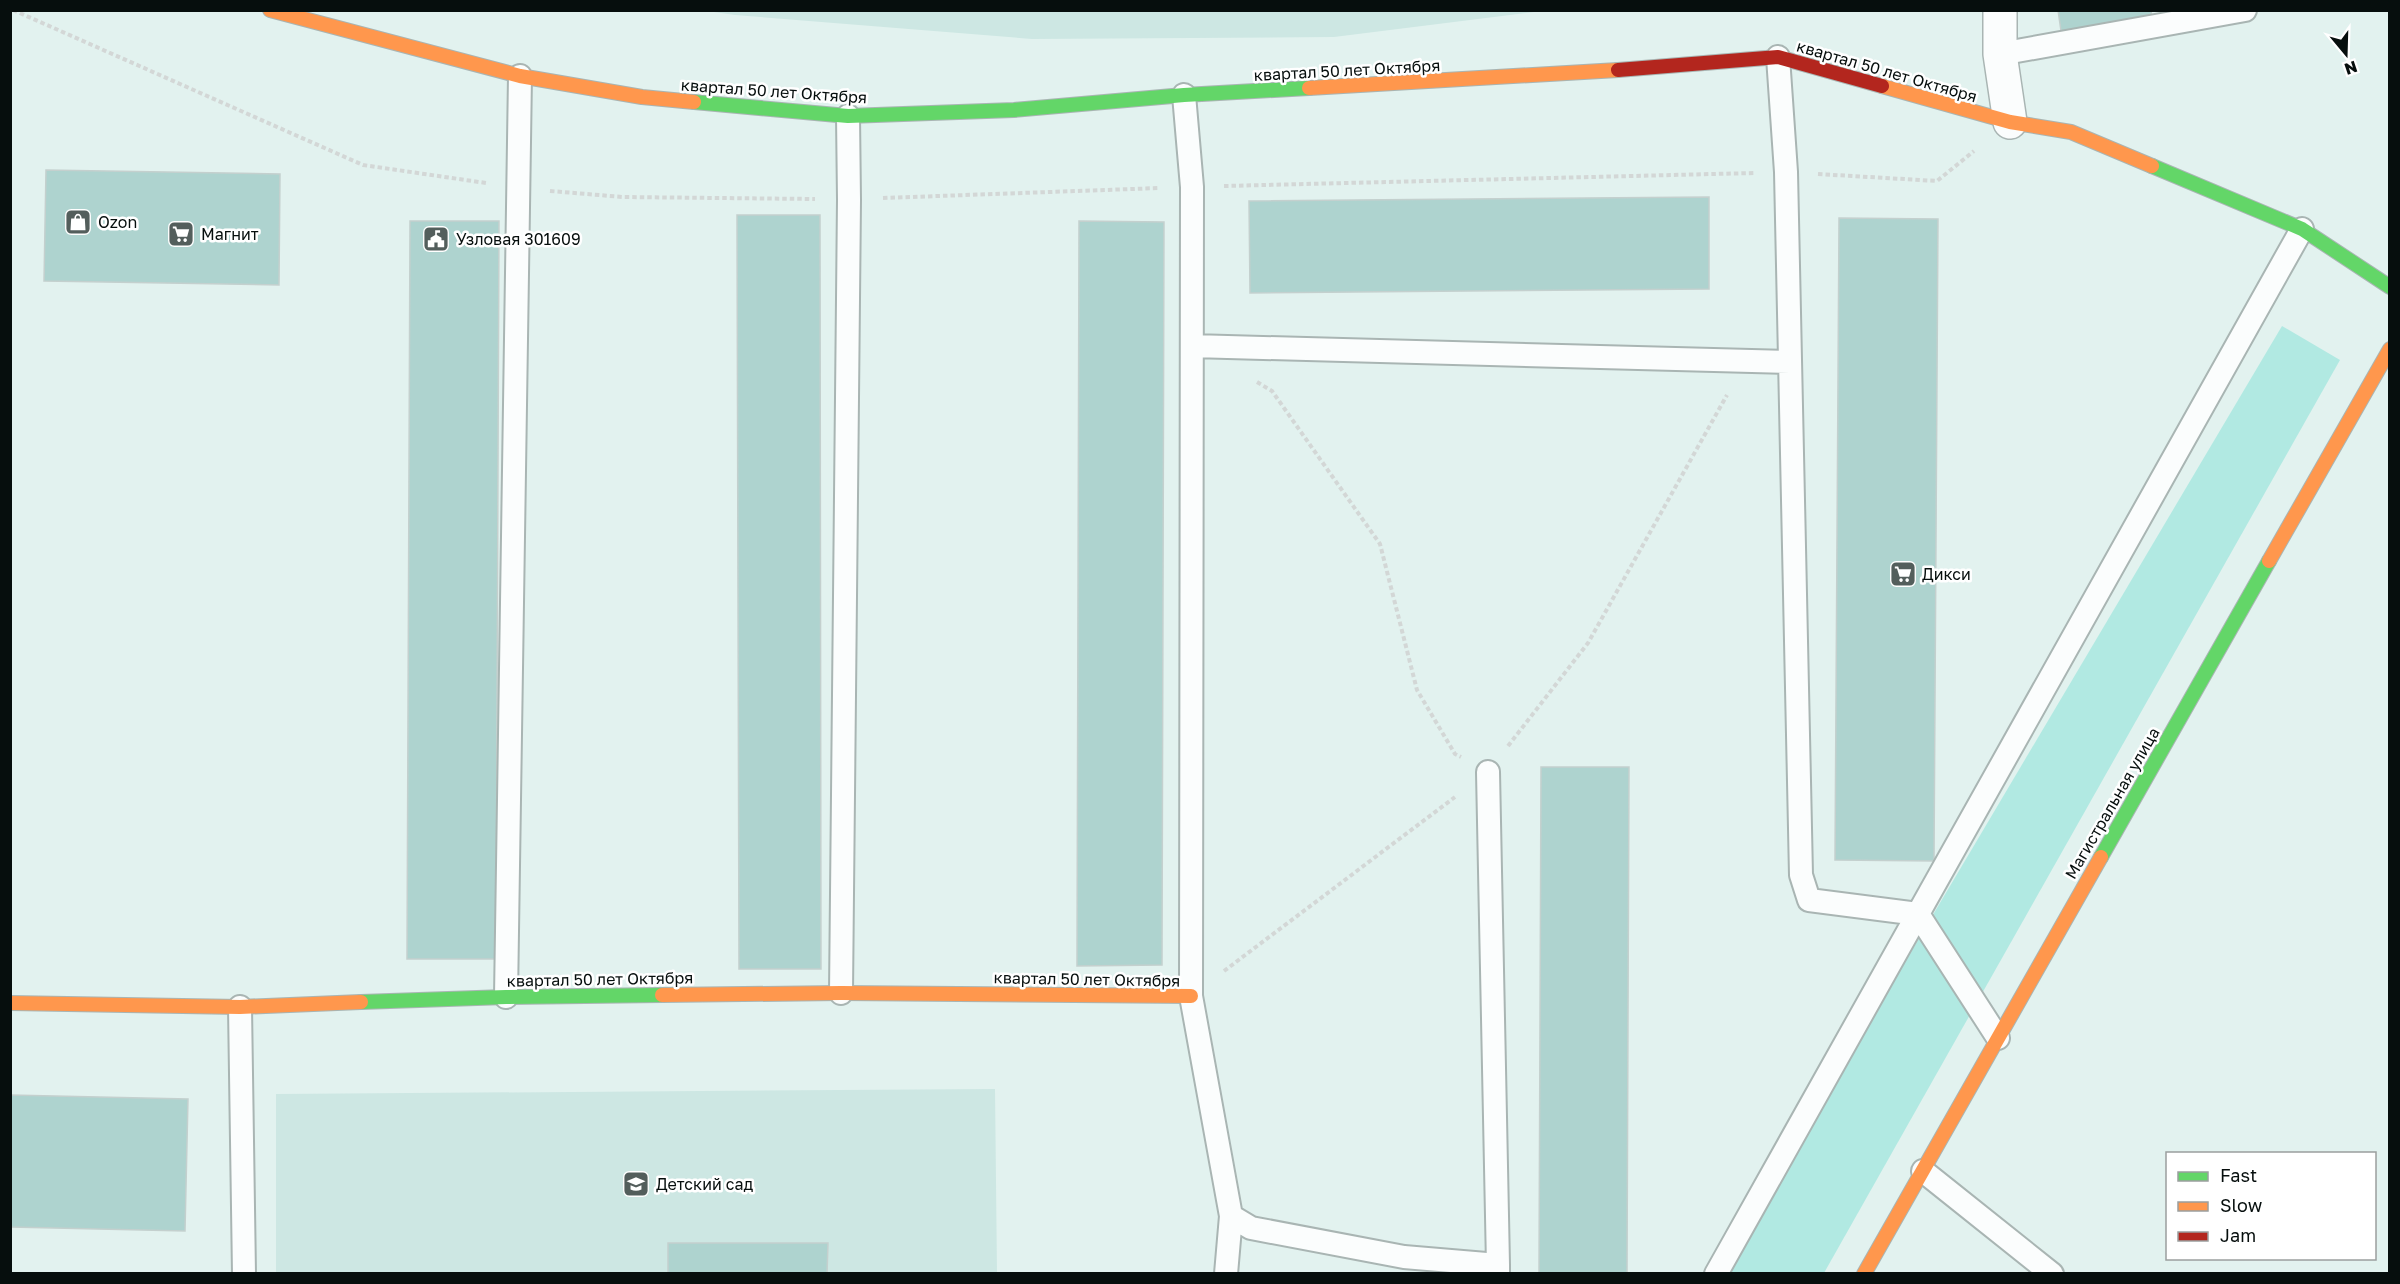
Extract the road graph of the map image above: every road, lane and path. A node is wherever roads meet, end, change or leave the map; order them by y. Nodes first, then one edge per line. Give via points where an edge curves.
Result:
1 (14, 10) edge
2 (270, 10) edge
3 (2000, 10) edge
4 (2245, 10) edge
5 (2000, 54) junction
6 (1778, 57) junction
7 (520, 76) junction
8 (1184, 95) junction
9 (848, 116) junction
10 (2010, 123) junction
11 (1786, 172) junction
12 (1192, 187) junction
13 (518, 188) junction
14 (849, 200) junction
15 (2302, 229) junction
16 (2390, 287) edge
17 (1192, 346) junction
18 (2390, 349) edge
19 (1745, 361) junction
20 (1790, 362) junction
21 (1252, 380) dead end
22 (1488, 772) junction
23 (1918, 914) junction
24 (841, 993) junction
25 (1191, 996) junction
26 (506, 997) junction
27 (10, 1003) edge
28 (240, 1006) junction
29 (1998, 1038) junction
30 (1923, 1171) junction
31 (1231, 1216) junction
32 (1498, 1269) edge
33 (244, 1274) edge
34 (1226, 1274) edge
35 (1716, 1274) edge
36 (1864, 1274) edge
37 (2052, 1274) edge

1 - 13 path via 363,165
2 - 7 street, квартал 50 лет Октября
3 - 5 street
4 - 5 lane
5 - 10 street
6 - 8 street, квартал 50 лет Октября
6 - 10 street, квартал 50 лет Октября
6 - 11 lane
7 - 9 street, квартал 50 лет Октября via 642,96
7 - 13 lane
8 - 9 street, квартал 50 лет Октября via 1014,110
8 - 12 lane
9 - 14 lane
10 - 11 path via 1937,181
10 - 15 street, квартал 50 лет Октября via 2071,132
11 - 12 path
11 - 20 lane
12 - 14 path
12 - 17 lane
13 - 14 path via 623,197
13 - 26 lane
14 - 24 lane
15 - 16 street, квартал 50 лет Октября
15 - 23 lane
17 - 19 lane
17 - 25 lane
18 - 29 street, Магистральная улица
19 - 20 lane
19 - 22 path via 1588,644
20 - 23 lane via 1800,875 1809,900
21 - 22 path via 1272,391 1380,544 1418,690 1455,754
22 - 25 path
22 - 32 lane
23 - 29 lane
23 - 35 lane
24 - 25 street, квартал 50 лет Октября
24 - 26 street, квартал 50 лет Октября
25 - 31 lane
26 - 28 street, квартал 50 лет Октября
27 - 28 street, квартал 50 лет Октября
28 - 33 lane
29 - 30 street, Магистральная улица
30 - 36 street, Магистральная улица
30 - 37 lane
31 - 32 lane via 1251,1228 1286,1235 1404,1257
31 - 34 lane

